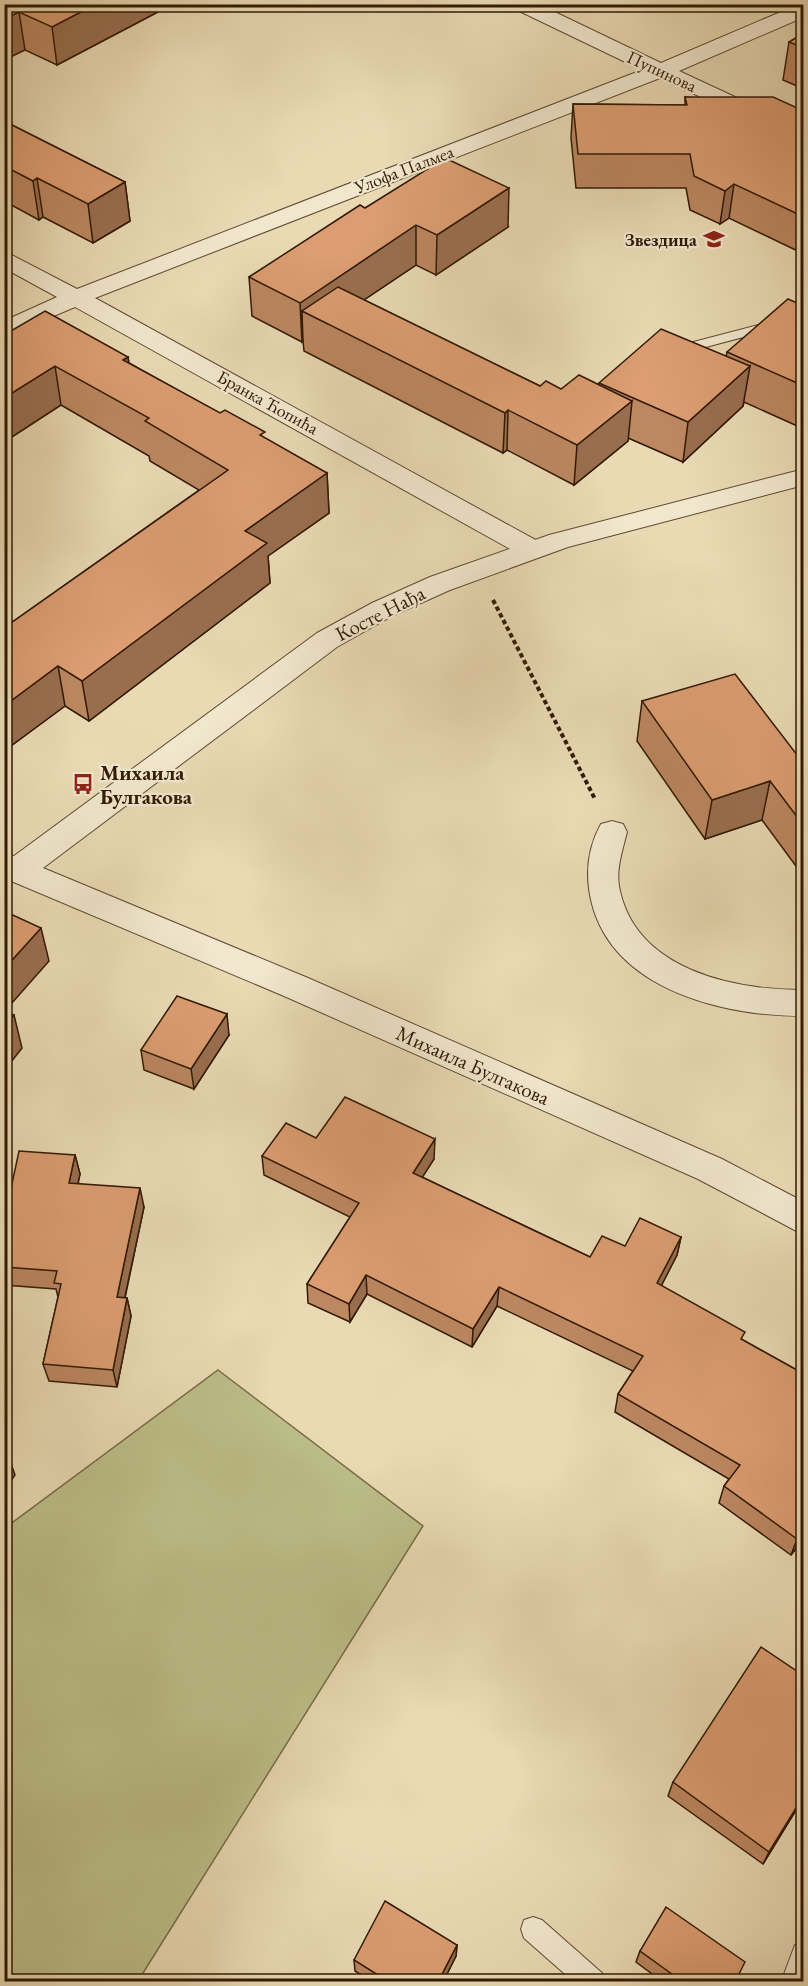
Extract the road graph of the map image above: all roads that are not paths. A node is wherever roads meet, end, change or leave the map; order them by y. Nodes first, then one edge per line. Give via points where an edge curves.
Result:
1 (520, 4) edge
2 (804, 9) edge
3 (660, 70) junction
4 (804, 138) edge
5 (4, 258) edge
6 (77, 297) junction
7 (804, 317) edge
8 (4, 330) edge
9 (687, 348) edge
10 (804, 477) edge
11 (531, 549) junction
12 (612, 832) road end
13 (11, 868) edge
14 (804, 1003) edge
15 (804, 1220) edge
16 (533, 1929) dead end
17 (804, 1954) edge
18 (593, 1982) edge
19 (793, 1982) edge

1 - 3 street, Пупинова
2 - 3 street, Улофа Палмеа
3 - 4 street, Пупинова
3 - 6 street, Улофа Палмеа
5 - 6 street, Бранка Ћопића
6 - 8 street, Улофа Палмеа
6 - 11 street, Бранка Ћопића
7 - 9 lane
10 - 11 street, Косте Нађа via 583,532
11 - 13 street, Косте Нађа via 373,612 327,640
12 - 14 street via 603,885 608,911 624,936 645,957 705,992 775,1005
13 - 15 street, Михаила Булгакова via 296,987 699,1165
16 - 18 lane
17 - 19 lane

